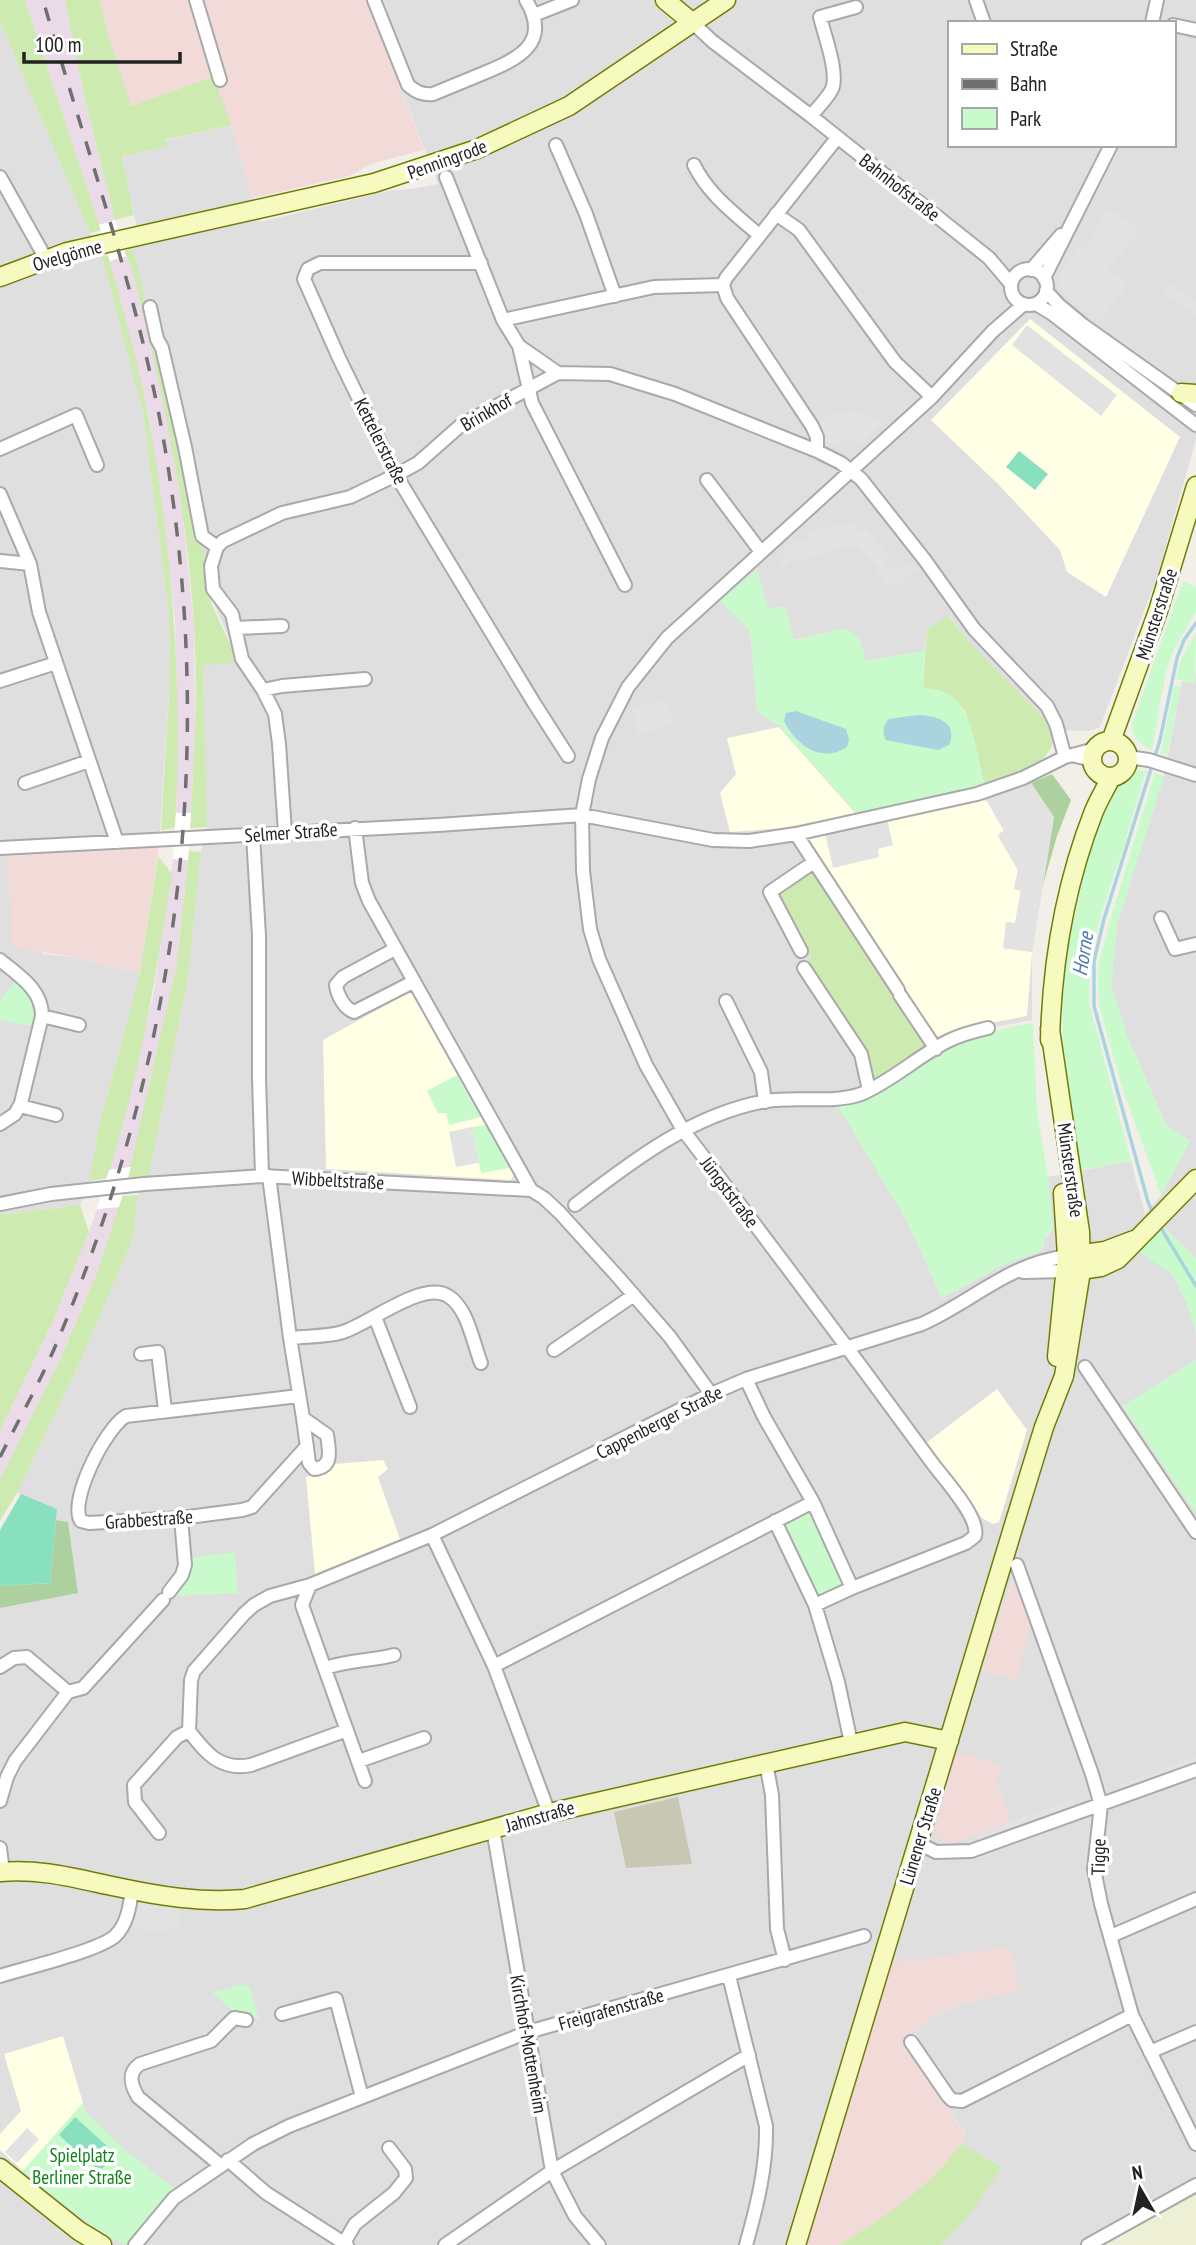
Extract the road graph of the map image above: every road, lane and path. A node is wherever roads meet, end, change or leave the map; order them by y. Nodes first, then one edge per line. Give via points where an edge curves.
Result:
1 (196, 0) edge
2 (374, 0) edge
3 (526, 0) edge
4 (572, 0) edge
5 (665, 0) edge
6 (726, 0) edge
7 (976, 0) edge
8 (1157, 0) edge
9 (856, 7) dead end
10 (534, 15) junction
11 (983, 21) edge
12 (1155, 21) edge
13 (692, 23) junction
14 (1175, 25) edge
15 (1196, 30) edge
16 (220, 80) dead end
17 (811, 116) junction
18 (837, 138) junction
19 (556, 145) dead end
20 (1110, 147) edge
21 (694, 165) dead end
22 (0, 177) edge
23 (446, 177) dead end
24 (776, 214) junction
25 (1075, 219) junction
26 (760, 235) junction
27 (135, 236) joint
28 (989, 258) junction
29 (46, 259) junction
30 (481, 263) junction
31 (1025, 271) junction
32 (0, 277) edge
33 (1045, 284) junction
34 (723, 285) junction
35 (1012, 289) junction
36 (615, 296) junction
37 (1030, 304) junction
38 (150, 307) dead end
39 (503, 320) junction
40 (993, 331) junction
41 (519, 346) junction
42 (558, 373) junction
43 (528, 389) junction
44 (1189, 394) edge
45 (932, 397) junction
46 (1196, 405) edge
47 (1196, 425) edge
48 (0, 449) edge
49 (817, 451) junction
50 (97, 465) dead end
51 (852, 471) junction
52 (396, 475) junction
53 (708, 480) dead end
54 (1196, 486) edge
55 (0, 494) edge
56 (1196, 526) edge
57 (217, 547) junction
58 (761, 552) junction
59 (0, 561) edge
60 (30, 564) junction
61 (625, 585) dead end
62 (282, 626) dead end
63 (236, 628) junction
64 (56, 663) junction
65 (365, 680) dead end
66 (0, 681) edge
67 (264, 690) junction
68 (568, 756) dead end
69 (1068, 756) junction
70 (1108, 758) junction
71 (89, 761) junction
72 (1196, 775) edge
73 (25, 783) dead end
74 (582, 815) junction
75 (355, 828) junction
76 (285, 832) junction
77 (796, 834) junction
78 (253, 835) junction
79 (117, 842) junction
80 (0, 848) edge
81 (814, 862) junction
82 (1161, 918) dead end
83 (1196, 944) edge
84 (395, 949) junction
85 (801, 951) dead end
86 (0, 960) edge
87 (804, 968) dead end
88 (413, 982) junction
89 (726, 1001) dead end
90 (42, 1016) junction
91 (79, 1025) dead end
92 (988, 1028) dead end
93 (936, 1049) junction
94 (869, 1090) junction
95 (765, 1102) junction
96 (20, 1106) junction
97 (56, 1115) dead end
98 (0, 1124) edge
99 (683, 1130) junction
100 (266, 1176) junction
101 (1193, 1184) edge
102 (531, 1190) junction
103 (0, 1204) edge
104 (575, 1205) dead end
105 (1074, 1263) junction
106 (634, 1295) junction
107 (375, 1317) junction
108 (290, 1338) junction
109 (847, 1348) junction
110 (554, 1350) dead end
111 (141, 1354) dead end
112 (481, 1363) dead end
113 (1085, 1367) dead end
114 (746, 1379) junction
115 (711, 1394) junction
116 (299, 1396) junction
117 (410, 1407) dead end
118 (165, 1410) junction
119 (303, 1418) junction
120 (307, 1446) junction
121 (813, 1502) junction
122 (181, 1518) junction
123 (775, 1521) junction
124 (1196, 1532) edge
125 (432, 1535) junction
126 (1017, 1565) dead end
127 (310, 1585) junction
128 (852, 1588) junction
129 (815, 1605) junction
130 (394, 1655) dead end
131 (494, 1666) junction
132 (0, 1667) edge
133 (326, 1668) junction
134 (68, 1692) junction
135 (347, 1730) junction
136 (189, 1731) junction
137 (424, 1738) dead end
138 (949, 1741) junction
139 (850, 1743) junction
140 (359, 1761) junction
141 (766, 1763) junction
142 (1196, 1770) edge
143 (365, 1781) dead end
144 (0, 1801) edge
145 (1101, 1805) junction
146 (549, 1812) junction
147 (493, 1829) junction
148 (159, 1833) dead end
149 (918, 1843) junction
150 (0, 1848) edge
151 (1, 1872) edge
152 (132, 1890) junction
153 (1196, 1899) edge
154 (864, 1936) dead end
155 (1111, 1936) junction
156 (785, 1960) junction
157 (0, 1976) edge
158 (729, 1976) junction
159 (282, 2014) dead end
160 (1132, 2015) junction
161 (246, 2020) dead end
162 (527, 2032) junction
163 (1196, 2032) edge
164 (911, 2042) dead end
165 (1150, 2052) junction
166 (749, 2055) junction
167 (362, 2097) junction
168 (1196, 2144) edge
169 (389, 2148) dead end
170 (224, 2163) junction
171 (0, 2168) edge
172 (552, 2171) junction
173 (1196, 2185) edge
174 (345, 2244) edge
175 (102, 2245) edge
176 (135, 2245) edge
177 (445, 2245) edge
178 (599, 2245) edge
179 (746, 2245) edge
180 (796, 2245) edge
181 (1088, 2245) edge

1 - 16 street
2 - 10 street via 408,85 426,94 520,57 533,38
3 - 10 street
4 - 10 street
5 - 13 main road, Bahnhofstraße
6 - 13 main road, Penningrode
7 - 11 street
8 - 12 street
9 - 17 street via 820,18 834,83
13 - 17 street, Bahnhofstraße
13 - 27 main road, Penningrode via 569,106 477,149 374,183
14 - 15 street
17 - 18 street, Bahnhofstraße
18 - 24 street
18 - 28 street, Bahnhofstraße
19 - 36 street
20 - 25 street
21 - 26 street via 701,180
22 - 29 street
23 - 30 street
24 - 26 street
24 - 45 street via 799,230 895,362
25 - 31 street
25 - 33 street
26 - 34 street
27 - 29 main road, Ovelgönne
28 - 31 street, Bahnhofstraße
28 - 35 street, Bahnhofstraße
29 - 32 main road, Ovelgönne
30 - 39 street
30 - 52 street, Kettelerstraße via 320,262 304,275
31 - 33 street, Bahnhofstraße
31 - 35 street
33 - 37 street via 1040,300
33 - 44 street, Bahnhofstraße via 1059,305 1083,325
34 - 36 street via 663,286
34 - 49 street via 727,298 812,426
35 - 37 street, Bahnhofstraße
35 - 40 street
36 - 39 street
37 - 40 street
37 - 47 street, Bahnhofstraße via 1051,313
38 - 57 street via 183,435 202,536
39 - 41 street
40 - 45 street, Jüngststraße
41 - 42 street
41 - 43 street
42 - 43 street, Brinkhof
42 - 49 street, Brinkhof via 628,378
43 - 52 street, Brinkhof via 461,425 418,463
43 - 61 street
44 - 46 street, Bahnhofstraße
45 - 51 street, Jüngststraße
48 - 50 street via 76,415
49 - 51 street, Brinkhof
51 - 58 street, Jüngststraße
51 - 69 street, Brinkhof via 974,629 1047,706
52 - 57 street, Brinkhof via 350,497 282,513 233,534
52 - 68 street, Kettelerstraße
53 - 58 street
54 - 70 main road, Münsterstraße
55 - 60 street
56 - 70 main road, Münsterstraße
57 - 63 street via 211,566 213,589 232,614
58 - 74 street, Jüngststraße via 667,638 628,687 595,757
59 - 60 street
60 - 64 street via 38,611
62 - 63 street
63 - 67 street via 242,659
64 - 66 street
64 - 71 street
65 - 67 street
67 - 76 street via 277,723
69 - 70 street, Selmer Straße
69 - 77 street, Selmer Straße via 988,791
70 - 72 street via 1149,760
70 - 105 main road, Münsterstraße via 1062,914 1054,967 1049,1068
71 - 73 street
71 - 79 street
74 - 75 street, Selmer Straße
74 - 77 street, Selmer Straße via 713,840 748,841
74 - 99 street, Jüngststraße via 586,904 599,959 646,1065
75 - 76 street, Selmer Straße
75 - 84 street via 362,883
76 - 78 street, Selmer Straße
77 - 81 street
78 - 79 street, Selmer Straße
78 - 100 street
79 - 80 street, Selmer Straße
81 - 85 street via 770,892
81 - 93 street
82 - 83 street via 1175,949
84 - 88 street
84 - 88 street via 343,977 336,985 337,992 354,1012
86 - 90 street via 36,993
87 - 94 street via 861,1054
88 - 102 street
89 - 95 street via 761,1072
90 - 91 street
90 - 96 street
92 - 93 street
93 - 94 street
94 - 95 street via 842,1098
95 - 99 street
96 - 97 street
96 - 98 street
99 - 104 street
99 - 109 street, Jüngststraße
100 - 102 street, Wibbeltstraße
100 - 103 street, Wibbeltstraße via 144,1184
100 - 108 street
101 - 105 main road via 1141,1234
102 - 106 street via 560,1213
105 - 109 street, Cappenberger Straße via 1030,1263 931,1320
105 - 138 main road, Lünener Straße via 1044,1427
106 - 110 street
106 - 115 street
107 - 108 street via 342,1332
107 - 112 street via 424,1293 448,1295 461,1310
107 - 117 street
108 - 116 street
109 - 114 street, Cappenberger Straße
109 - 128 street, Jüngststraße via 975,1526 975,1536 966,1543
111 - 118 street via 158,1352
113 - 124 street
114 - 115 street, Cappenberger Straße
114 - 121 street
115 - 125 street, Cappenberger Straße
116 - 118 street, Grabbestraße
116 - 119 street
118 - 122 street, Grabbestraße via 126,1416 114,1424 78,1498 78,1515 89,1523
119 - 120 street
119 - 120 street via 327,1435 330,1458 325,1467 311,1467
120 - 122 street, Grabbestraße via 252,1507
121 - 123 street
121 - 128 street
122 - 134 street via 182,1575 83,1688
123 - 129 street
123 - 131 street
125 - 127 street, Cappenberger Straße
125 - 131 street
126 - 145 street, Tigge
127 - 133 street via 302,1605
127 - 136 street, Cappenberger Straße via 254,1605 194,1671
128 - 129 street
129 - 139 street
130 - 133 street
131 - 146 street
132 - 134 street via 14,1658 27,1657
133 - 135 street
134 - 144 street via 15,1761
135 - 136 street via 239,1767 207,1754
135 - 140 street
136 - 148 street via 177,1737 134,1785 135,1802
137 - 140 street
138 - 139 main road, Jahnstraße via 905,1732
138 - 149 main road, Lünener Straße
139 - 141 main road, Jahnstraße
140 - 143 street
141 - 146 main road, Jahnstraße
141 - 156 street via 772,1795 777,1929
142 - 145 street
145 - 149 street via 971,1851 936,1852
145 - 155 street, Tigge via 1094,1869
146 - 147 main road, Jahnstraße
147 - 152 main road, Jahnstraße via 245,1899 198,1901
147 - 162 street, Kirchhof-Mottenheim
149 - 180 main road, Lünener Straße
150 - 151 street
151 - 152 main road, Jahnstraße via 59,1875
152 - 157 street via 128,1913 115,1936
153 - 155 street
154 - 156 street, Freigrafenstraße
155 - 160 street, Tigge
156 - 158 street, Freigrafenstraße
158 - 162 street, Freigrafenstraße
158 - 166 street
159 - 167 street via 336,1999
160 - 164 street via 957,2102
160 - 165 street, Tigge
161 - 170 street via 234,2018 211,2041 140,2064 131,2076 138,2097
162 - 167 street, Freigrafenstraße
162 - 172 street, Kirchhof-Mottenheim
163 - 165 street
165 - 168 street, Tigge
166 - 172 street
166 - 179 street via 764,2111 766,2141
167 - 170 street, Freigrafenstraße via 289,2126
169 - 174 street via 405,2169 406,2178 355,2224
170 - 174 street
170 - 176 street, Freigrafenstraße via 174,2198
171 - 175 main road
172 - 177 street
172 - 178 street, Kirchhof-Mottenheim via 575,2216
173 - 181 street

